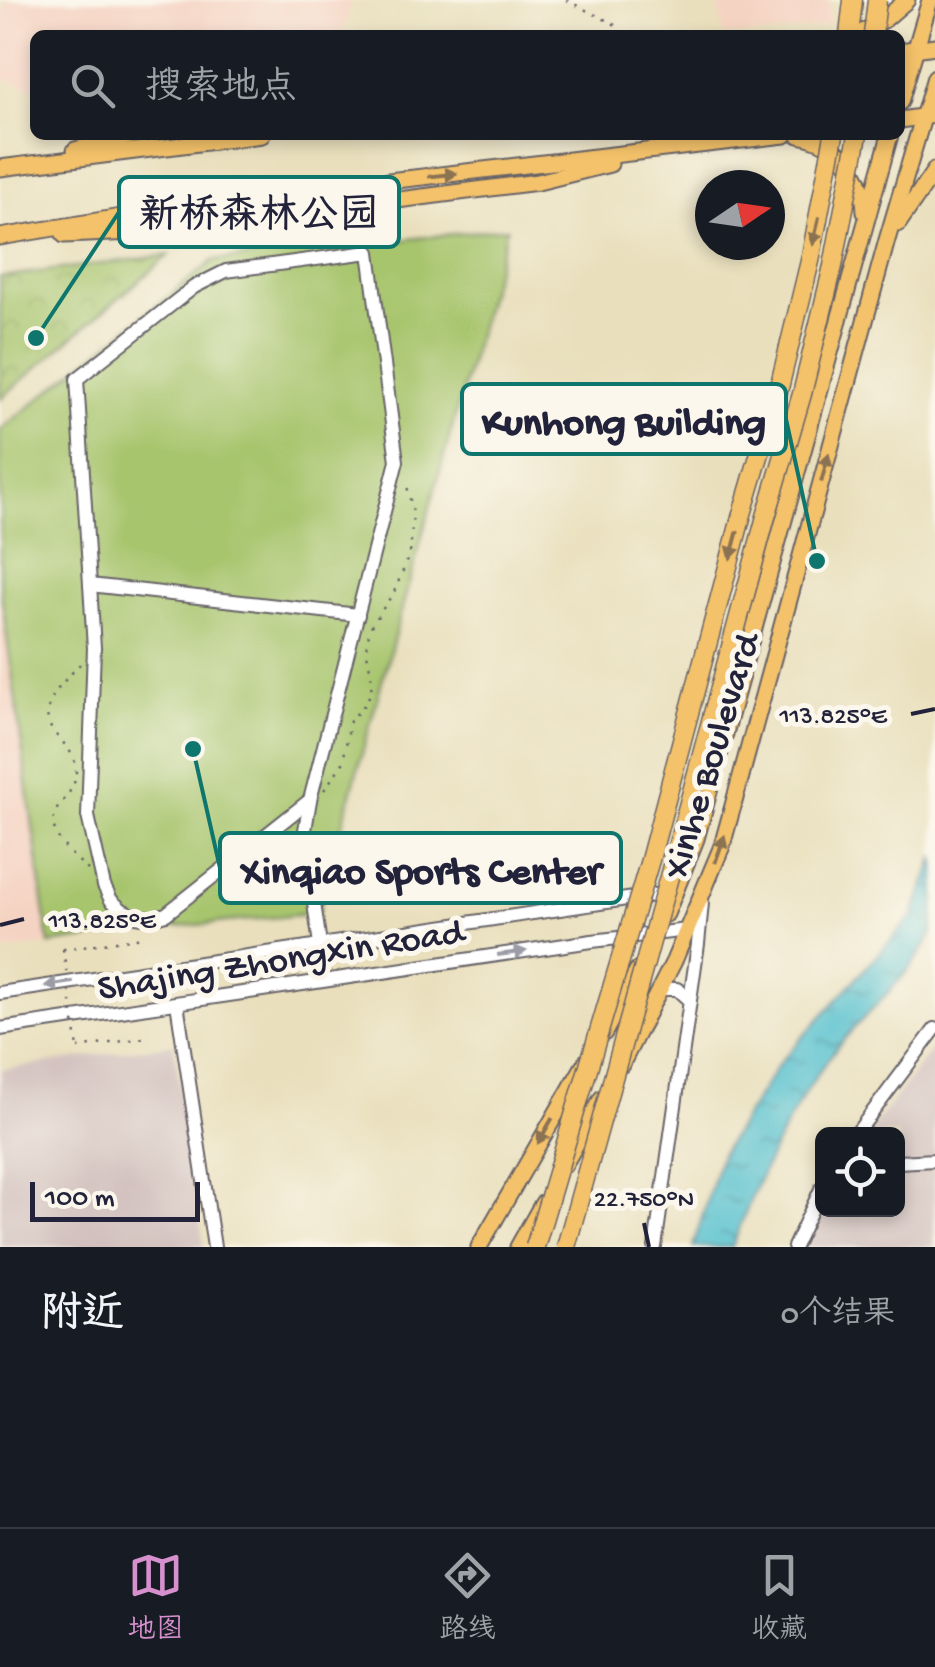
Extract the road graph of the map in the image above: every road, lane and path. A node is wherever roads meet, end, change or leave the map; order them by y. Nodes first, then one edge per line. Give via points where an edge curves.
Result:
1 (566, 0) edge
2 (853, 0) edge
3 (877, 0) edge
4 (907, 0) edge
5 (930, 0) edge
6 (616, 26) dead end
7 (850, 30) edge
8 (866, 30) edge
9 (873, 30) edge
10 (935, 46) edge
11 (908, 49) edge
12 (935, 77) edge
13 (929, 116) edge
14 (114, 140) edge
15 (222, 140) edge
16 (745, 140) edge
17 (819, 140) edge
18 (833, 140) edge
19 (857, 140) edge
20 (889, 140) edge
21 (8, 167) edge
22 (935, 170) edge
23 (862, 230) junction
24 (0, 237) edge
25 (887, 240) junction
26 (397, 461) junction
27 (90, 585) junction
28 (358, 615) junction
29 (94, 648) junction
30 (310, 800) junction
31 (277, 827) junction
32 (304, 836) junction
33 (104, 886) junction
34 (675, 892) junction
35 (703, 894) junction
36 (688, 930) junction
37 (656, 933) junction
38 (142, 937) dead end
39 (320, 944) junction
40 (660, 989) junction
41 (0, 992) edge
42 (690, 1001) junction
43 (177, 1002) junction
44 (0, 1029) edge
45 (935, 1029) edge
46 (143, 1038) dead end
47 (861, 1127) edge
48 (935, 1160) edge
49 (905, 1162) edge
50 (815, 1202) edge
51 (214, 1247) edge
52 (479, 1247) edge
53 (518, 1247) edge
54 (535, 1247) edge
55 (566, 1247) edge
56 (655, 1247) edge
57 (794, 1247) edge

1 - 6 path
2 - 7 highway
3 - 9 highway, bridge
4 - 8 main road
5 - 11 main road
10 - 11 main road
12 - 13 main road, Xinhe Boulevard
13 - 25 main road, Xinhe Boulevard
14 - 21 main road
15 - 21 main road
24 -> 16 main road via 224,200
17 - 23 main road via 858,176
18 -> 54 highway, bridge via 779,388
19 - 55 highway, bridge via 802,394
20 - 23 main road, Xinhe Boulevard
22 - 25 main road
23 - 34 main road, Xinhe Boulevard via 696,838
35 -> 25 main road, Xinhe Boulevard via 722,846
26 - 27 street via 370,252 226,271 194,287 77,379
26 - 28 street
26 - 30 path via 413,513 410,554 370,628 371,692 350,721 343,764
27 - 28 street
27 - 29 street
28 - 30 street
29 - 33 street via 88,816
29 - 33 path via 52,695 47,714 76,770 55,814 55,833
30 - 31 street
30 - 32 street
31 - 32 street
31 - 33 street via 166,914 151,918 122,910
32 - 39 street
34 - 37 main road, Xinhe Boulevard
34 - 39 street, Shajing Zhongxin Road
35 - 36 main road, Xinhe Boulevard
35 - 42 street
36 - 37 street, Shajing Zhongxin Road
36 - 40 main road, Xinhe Boulevard
43 -> 37 street, Shajing Zhongxin Road
37 -> 52 main road, Xinhe Boulevard
38 - 46 path, bridge via 64,949 78,1048
39 -> 41 street, Shajing Zhongxin Road
40 - 42 street via 678,989
40 - 53 main road, Xinhe Boulevard
42 - 56 street
43 - 44 street, Shajing Zhongxin Road
43 - 51 street
45 - 47 street
48 - 49 street
50 - 57 street

